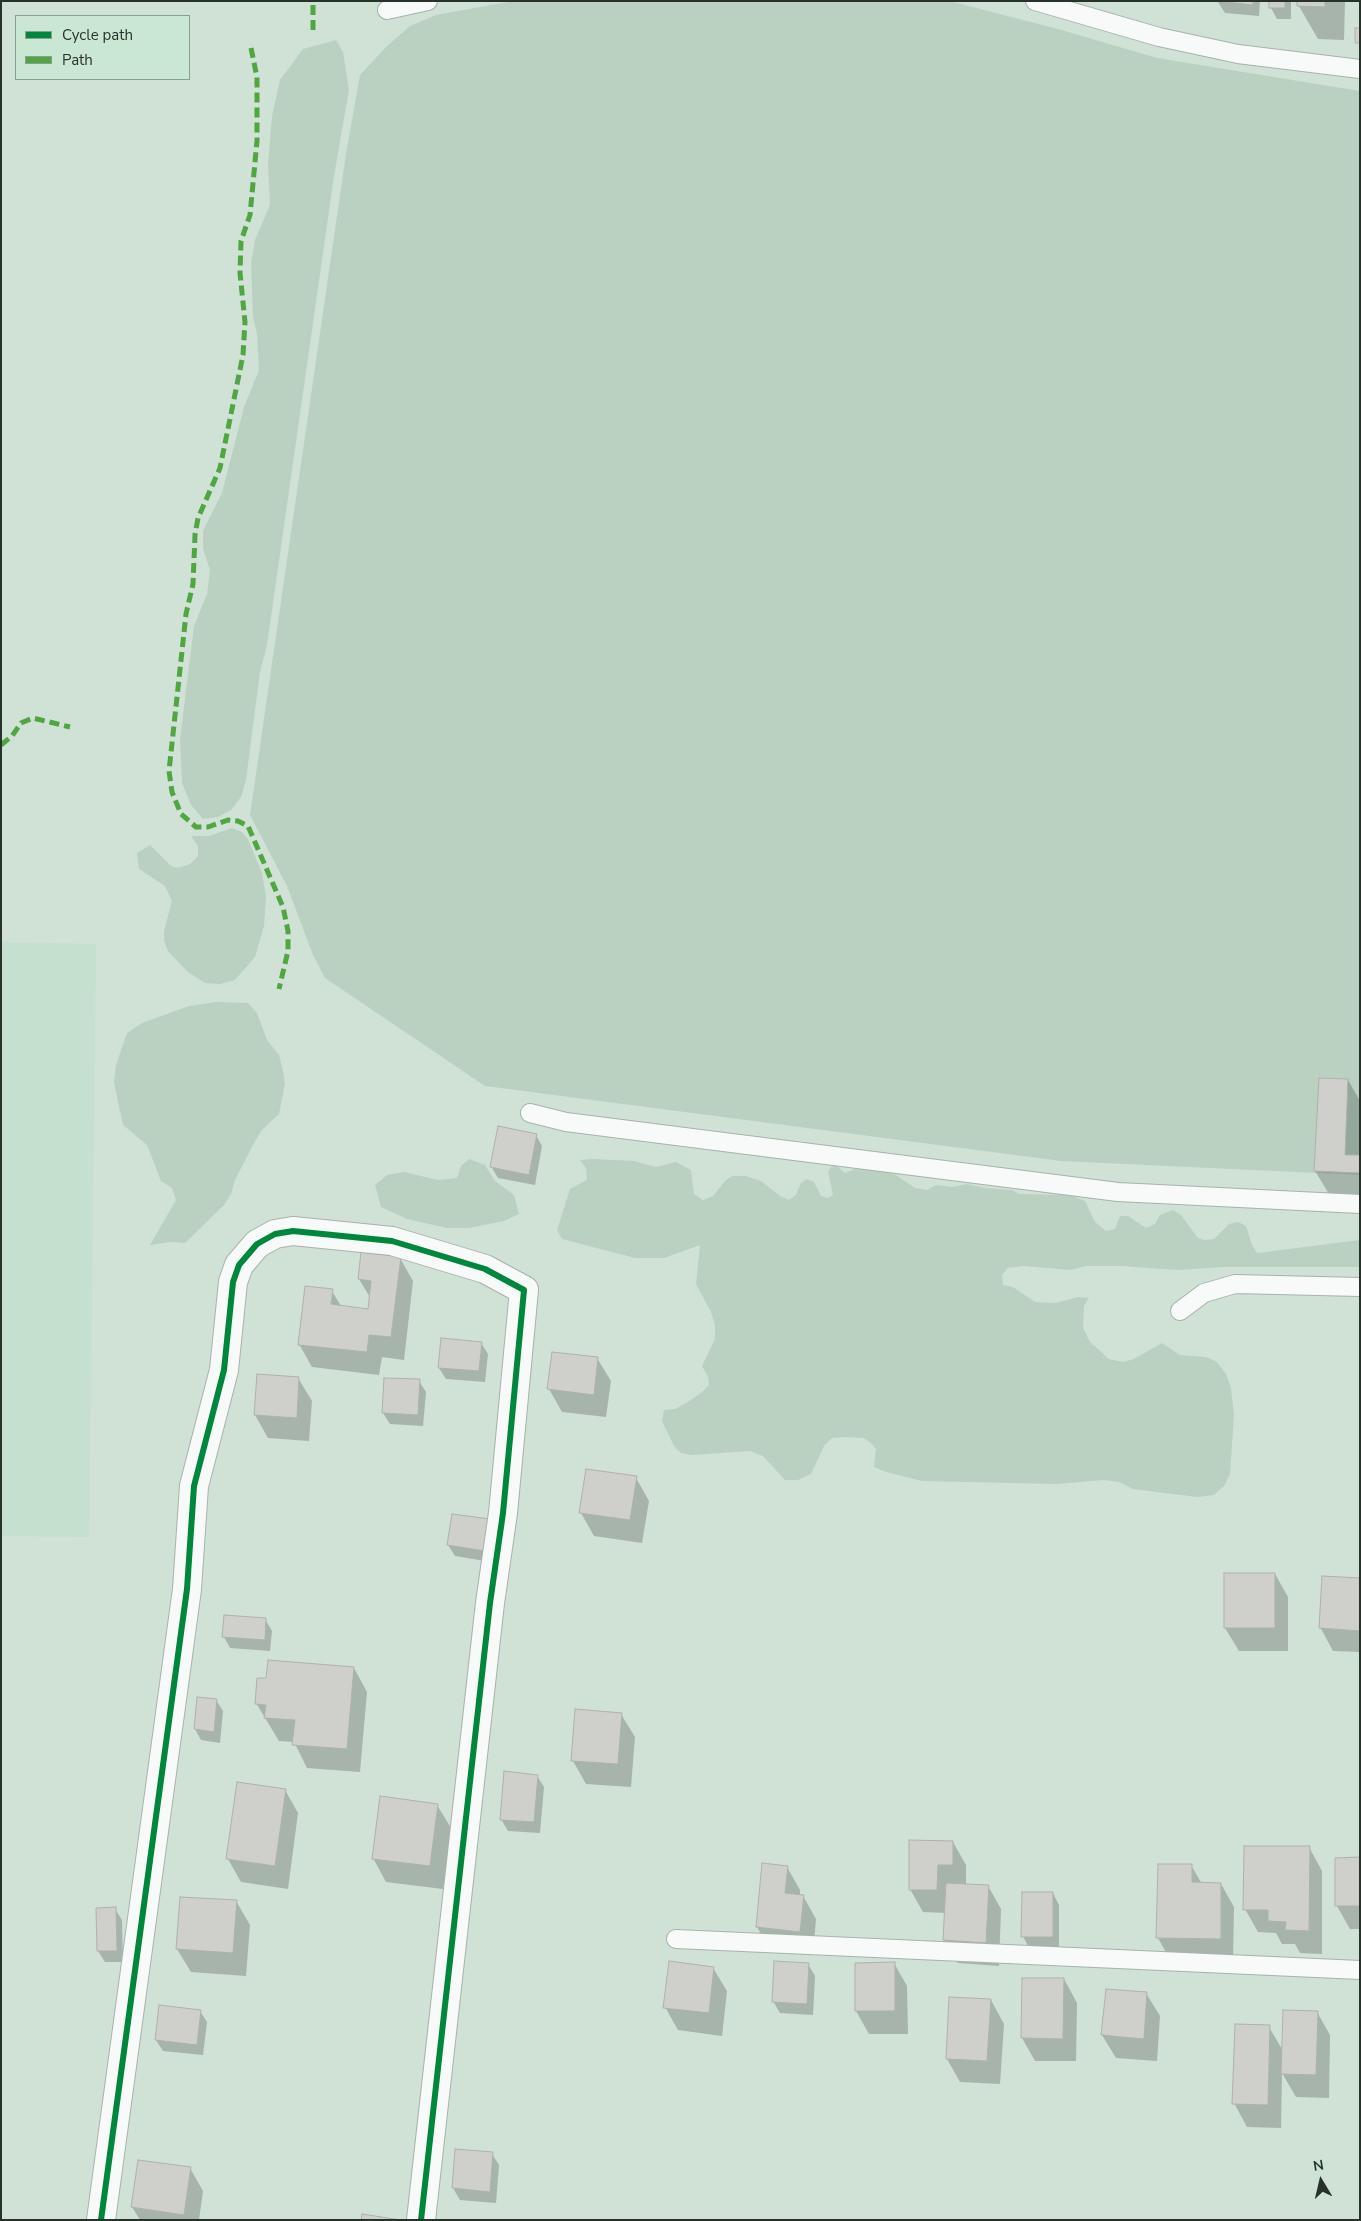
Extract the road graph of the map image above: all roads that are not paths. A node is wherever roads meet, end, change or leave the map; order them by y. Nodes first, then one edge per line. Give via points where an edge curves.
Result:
1 (428, 1) edge
2 (1035, 1) edge
3 (387, 10) dead end
4 (1360, 69) edge
5 (530, 1113) dead end
6 (1360, 1204) edge
7 (1360, 1287) edge
8 (1180, 1311) dead end
9 (676, 1939) dead end
10 (1360, 1970) edge
11 (101, 2220) edge
12 (420, 2220) edge

1 - 3 lane
2 - 4 lane via 1159,38 1238,54
5 - 6 lane via 566,1122 1118,1192
7 - 8 lane via 1235,1284 1204,1294
9 - 10 lane
11 - 12 street via 187,1588 194,1486 224,1370 233,1282 239,1265 257,1244 275,1234 293,1231 392,1241 485,1269 524,1290 503,1513

